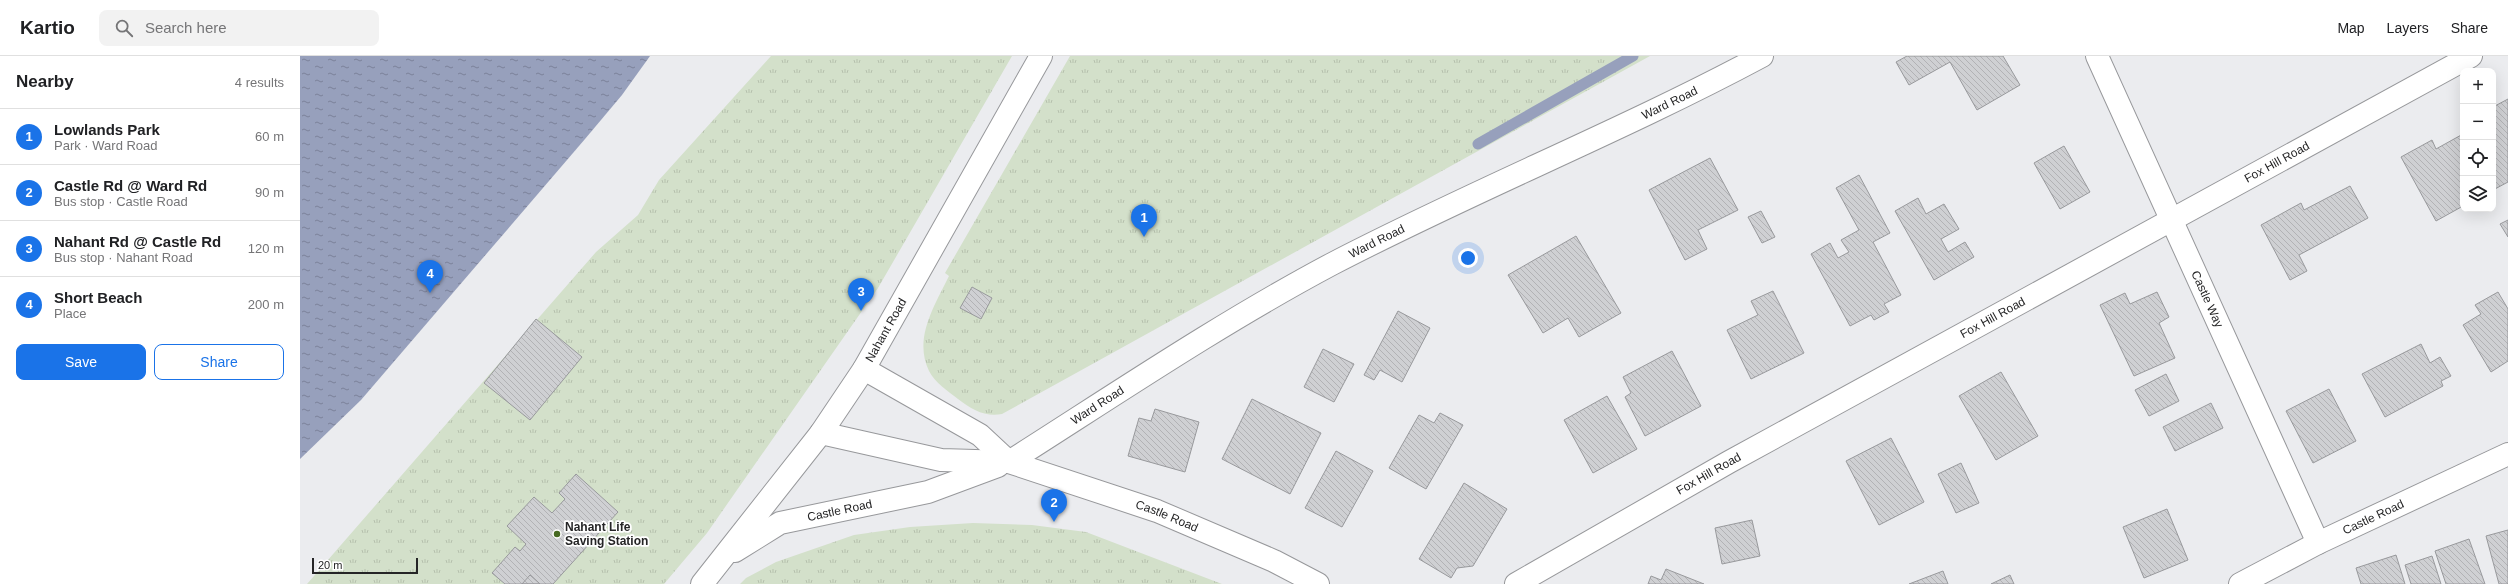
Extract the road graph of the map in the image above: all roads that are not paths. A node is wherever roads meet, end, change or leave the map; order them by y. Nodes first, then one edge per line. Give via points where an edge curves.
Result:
1 (1041, 56) edge
2 (1762, 56) edge
3 (2097, 56) edge
4 (2471, 56) edge
5 (2173, 220) junction
6 (864, 369) junction
7 (821, 433) junction
8 (2508, 454) edge
9 (1010, 462) junction
10 (2318, 543) junction
11 (722, 559) junction
12 (702, 584) edge
13 (1318, 584) edge
14 (1516, 584) edge
15 (2240, 584) edge

1 - 6 street, Nahant Road
2 - 9 street, Ward Road via 1693,93 1332,264 1194,344
3 - 5 street, Castle Way
4 - 5 street, Fox Hill Road
5 - 10 street, Castle Way
5 - 14 street, Fox Hill Road via 1729,462
6 - 7 street, Nahant Road
6 - 9 street, Castle Road via 980,435
7 - 9 street, Castle Road via 941,460
7 - 11 street, Nahant Road
8 - 10 street, Castle Road
9 - 11 street, Castle Road via 928,492 780,523
9 - 13 street, Castle Road via 1157,511 1274,561
10 - 15 street, Castle Road
11 - 12 street, Nahant Road

